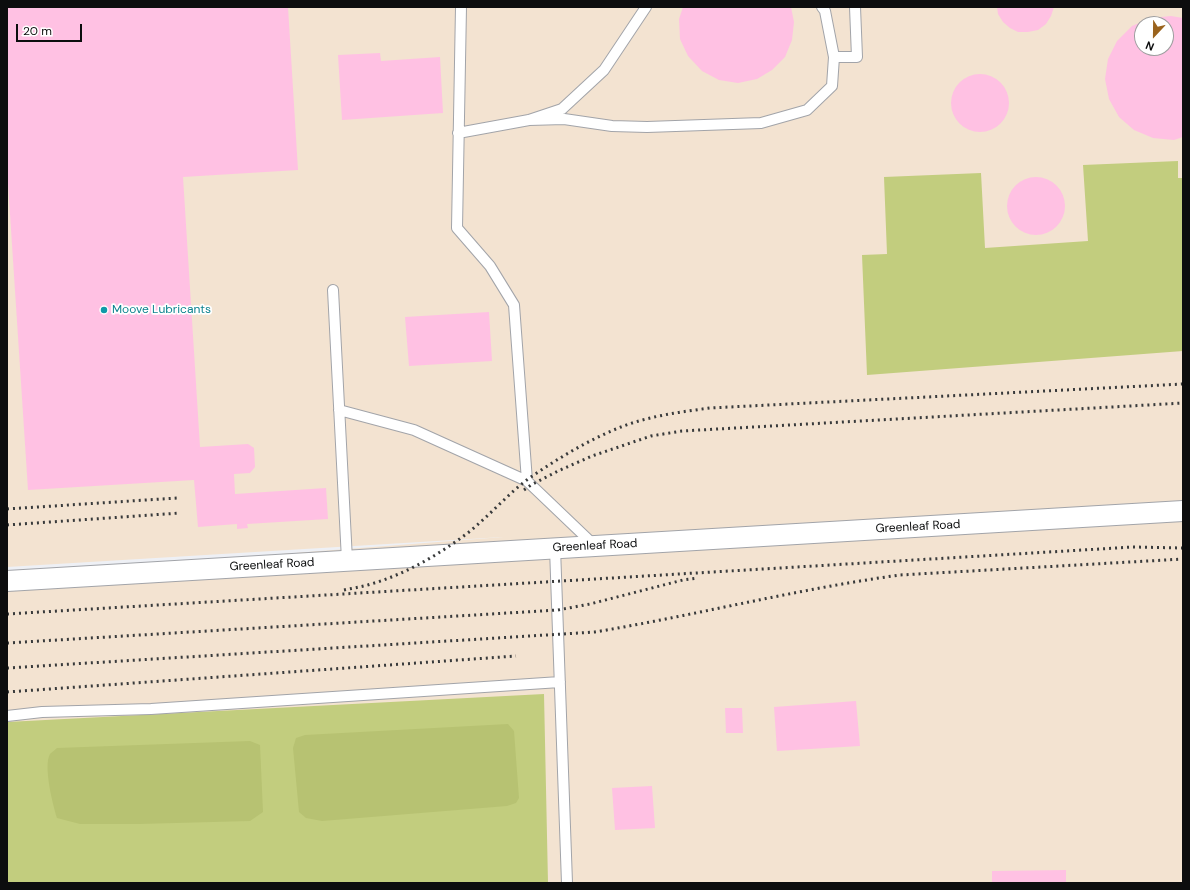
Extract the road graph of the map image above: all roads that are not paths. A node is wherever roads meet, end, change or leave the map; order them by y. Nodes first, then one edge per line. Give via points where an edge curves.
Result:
1 (461, 7) edge
2 (646, 7) edge
3 (822, 7) edge
4 (855, 7) edge
5 (834, 57) junction
6 (529, 120) junction
7 (458, 133) junction
8 (332, 290) dead end
9 (339, 410) junction
10 (527, 480) junction
11 (1183, 512) edge
12 (595, 546) junction
13 (556, 548) junction
14 (347, 560) junction
15 (7, 581) edge
16 (560, 682) junction
17 (7, 716) edge
18 (567, 883) edge

1 - 7 lane
2 - 6 lane via 604,70 562,109
3 - 5 lane
4 - 5 lane via 856,57
5 - 6 lane via 832,86 807,110 761,123 647,127 612,126 564,119
6 - 7 lane
7 - 10 lane via 457,228 490,266 514,305
8 - 9 lane
9 - 10 lane via 414,430
9 - 14 lane
10 - 12 lane
11 - 12 street, Greenleaf Road
12 - 13 street, Greenleaf Road
13 - 14 street, Greenleaf Road
13 - 16 lane
14 - 15 street, Greenleaf Road
16 - 17 lane
16 - 18 lane

